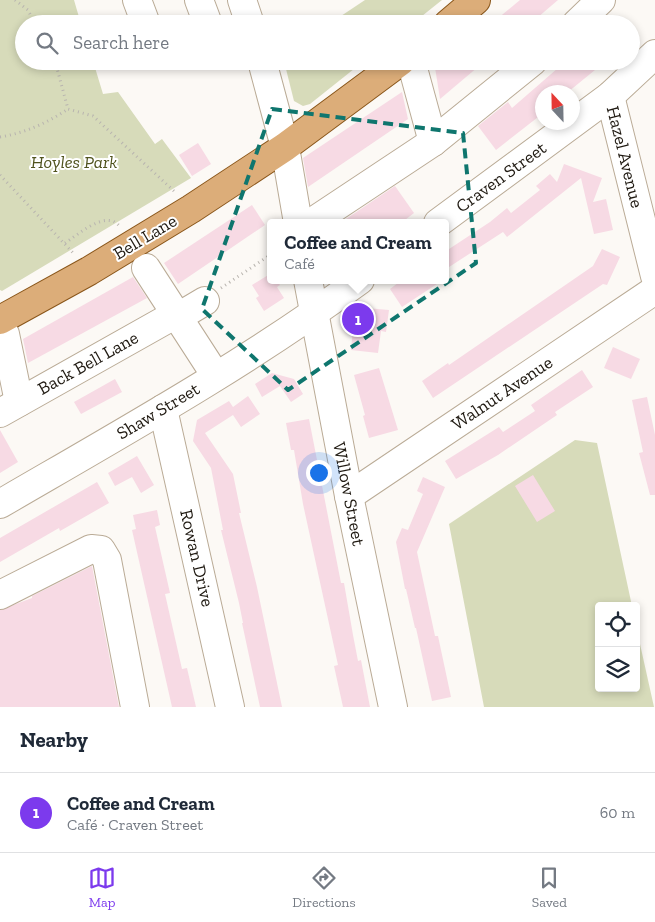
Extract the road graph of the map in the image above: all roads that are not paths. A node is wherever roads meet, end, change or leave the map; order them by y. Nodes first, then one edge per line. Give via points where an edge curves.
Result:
1 (137, 0) edge
2 (199, 0) edge
3 (242, 0) edge
4 (476, 0) edge
5 (601, 0) edge
6 (143, 15) edge
7 (205, 15) edge
8 (247, 15) edge
9 (458, 15) edge
10 (585, 15) edge
11 (655, 54) edge
12 (640, 68) edge
13 (264, 70) edge
14 (389, 70) edge
15 (413, 70) edge
16 (522, 70) edge
17 (638, 70) edge
18 (610, 96) junction
19 (433, 142) junction
20 (285, 147) junction
21 (297, 219) edge
22 (317, 219) edge
23 (443, 219) edge
24 (146, 268) dead end
25 (655, 276) edge
26 (309, 284) edge
27 (355, 284) edge
28 (655, 290) edge
29 (205, 301) road end
30 (314, 314) junction
31 (2, 315) edge
32 (177, 316) junction
33 (216, 376) junction
34 (10, 408) edge
35 (163, 408) junction
36 (349, 496) junction
37 (0, 504) edge
38 (0, 595) edge
39 (135, 707) edge
40 (230, 707) edge
41 (393, 707) edge

1 - 6 street
2 - 7 street
3 - 8 street
4 - 9 main road
5 - 10 street
11 - 12 street, Craven Street
13 - 20 street
14 - 20 main road, Bell Lane
15 - 19 street
16 - 19 street
17 - 18 street, Craven Street
18 - 23 street, Craven Street
18 - 25 street, Hazel Avenue
19 - 22 street
20 - 21 street
20 - 31 main road, Bell Lane via 131,246
24 - 32 street
26 - 30 street, Willow Street
27 - 30 street
28 - 36 street, Walnut Avenue
29 - 32 street, Back Bell Lane
30 - 33 street, Shaw Street
30 - 36 street, Willow Street
31 - 34 street
32 - 33 street
32 - 34 street, Back Bell Lane
33 - 35 street, Shaw Street
35 - 37 street, Shaw Street
35 - 40 street, Rowan Drive
36 - 41 street, Willow Street
38 - 39 street via 91,549 101,550 107,560

